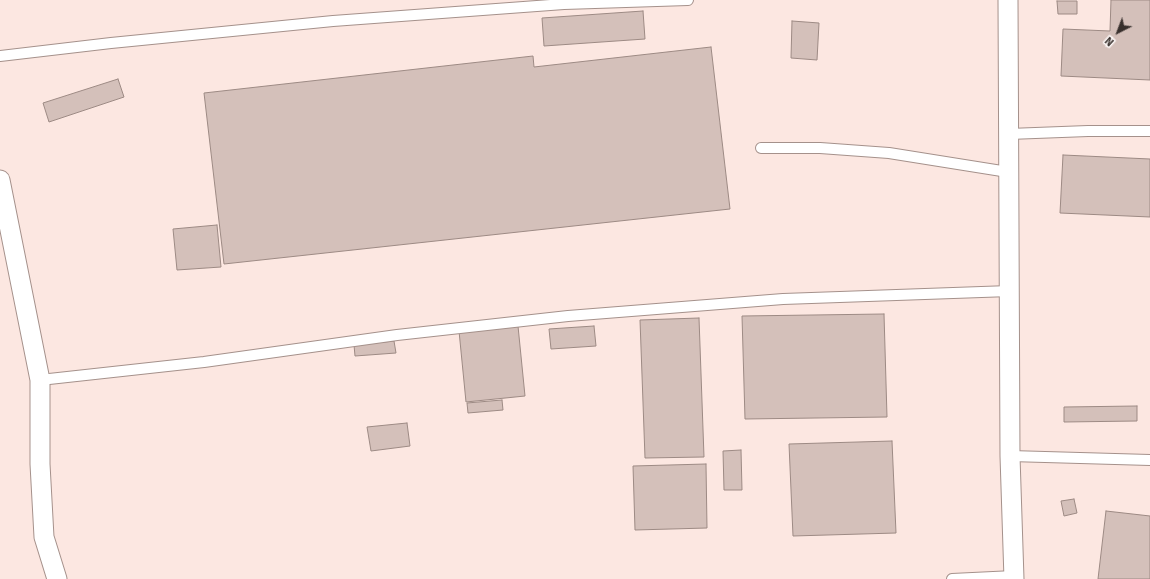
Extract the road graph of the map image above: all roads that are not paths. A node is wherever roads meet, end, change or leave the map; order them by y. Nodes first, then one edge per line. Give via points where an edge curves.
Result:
1 (688, 0) edge
2 (1008, 0) edge
3 (0, 56) edge
4 (1150, 131) edge
5 (1008, 134) junction
6 (761, 148) dead end
7 (1008, 172) junction
8 (0, 180) edge
9 (1010, 291) junction
10 (40, 380) junction
11 (1010, 456) junction
12 (1150, 460) edge
13 (1014, 577) edge
14 (57, 579) edge
15 (952, 579) edge

1 - 3 lane via 564,4 333,21
2 - 5 street
4 - 5 lane
5 - 7 street
6 - 7 lane via 820,148 889,153
7 - 9 street
8 - 10 street
9 - 10 lane via 783,299 568,316
9 - 11 street
10 - 14 street via 40,464 44,536
11 - 12 lane
11 - 13 street
13 - 15 lane

